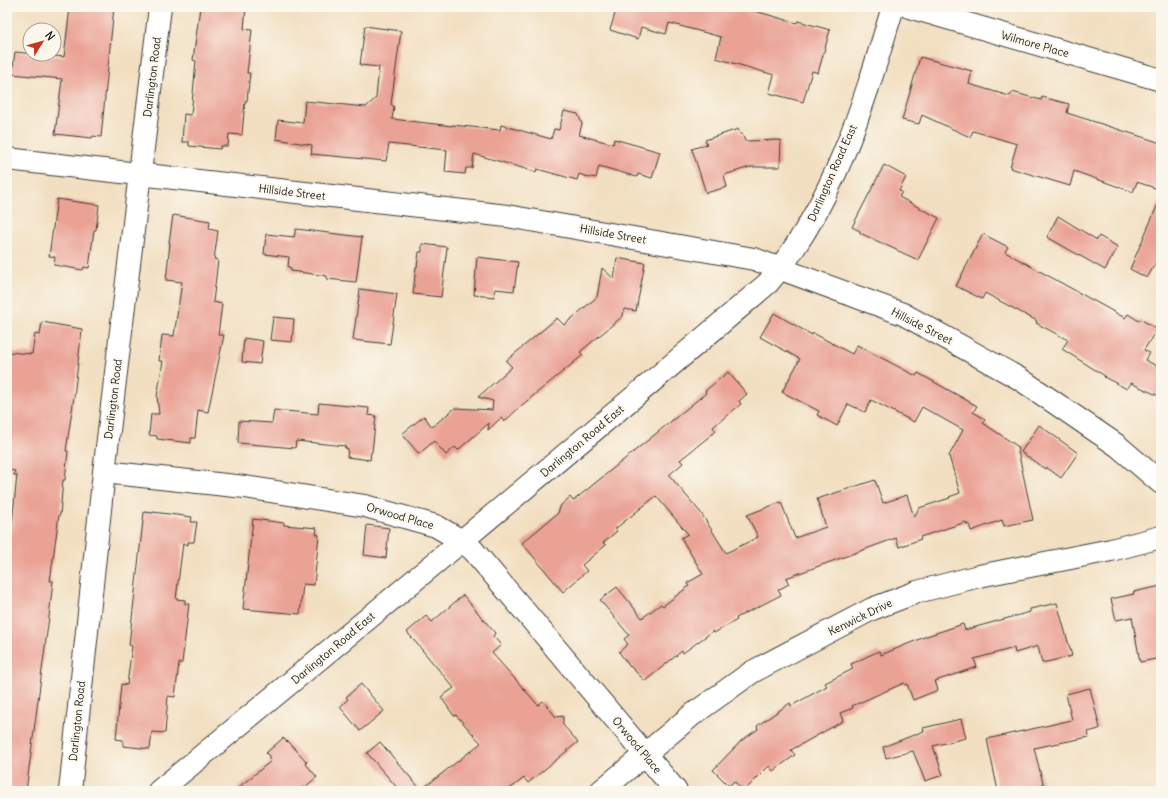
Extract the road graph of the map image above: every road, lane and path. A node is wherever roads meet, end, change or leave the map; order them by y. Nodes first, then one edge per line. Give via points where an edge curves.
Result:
1 (160, 7) edge
2 (893, 7) edge
3 (909, 7) edge
4 (1161, 80) edge
5 (7, 159) edge
6 (140, 174) junction
7 (781, 268) junction
8 (104, 472) junction
9 (1161, 483) edge
10 (1161, 537) edge
11 (462, 541) junction
12 (645, 753) junction
13 (70, 791) edge
14 (159, 791) edge
15 (601, 791) edge
16 (676, 791) edge

1 - 6 street, Darlington Road
2 - 7 street, Darlington Road East via 871,79 843,154 812,221
3 - 4 street, Wilmore Place
5 - 6 street, Hillside Street
6 - 7 street, Hillside Street via 507,216 754,259
6 - 8 street, Darlington Road
7 - 9 street, Hillside Street via 903,314 1020,379 1118,446
7 - 11 street, Darlington Road East via 768,283 649,385
8 - 11 street, Orwood Place via 245,487 365,506 436,526
8 - 13 street, Darlington Road
10 - 12 street, Kenwick Drive via 1111,550 979,576 916,592 872,609 752,672
11 - 12 street, Orwood Place via 473,550
11 - 14 street, Darlington Road East
12 - 15 street, Kenwick Drive
12 - 16 street, Orwood Place

